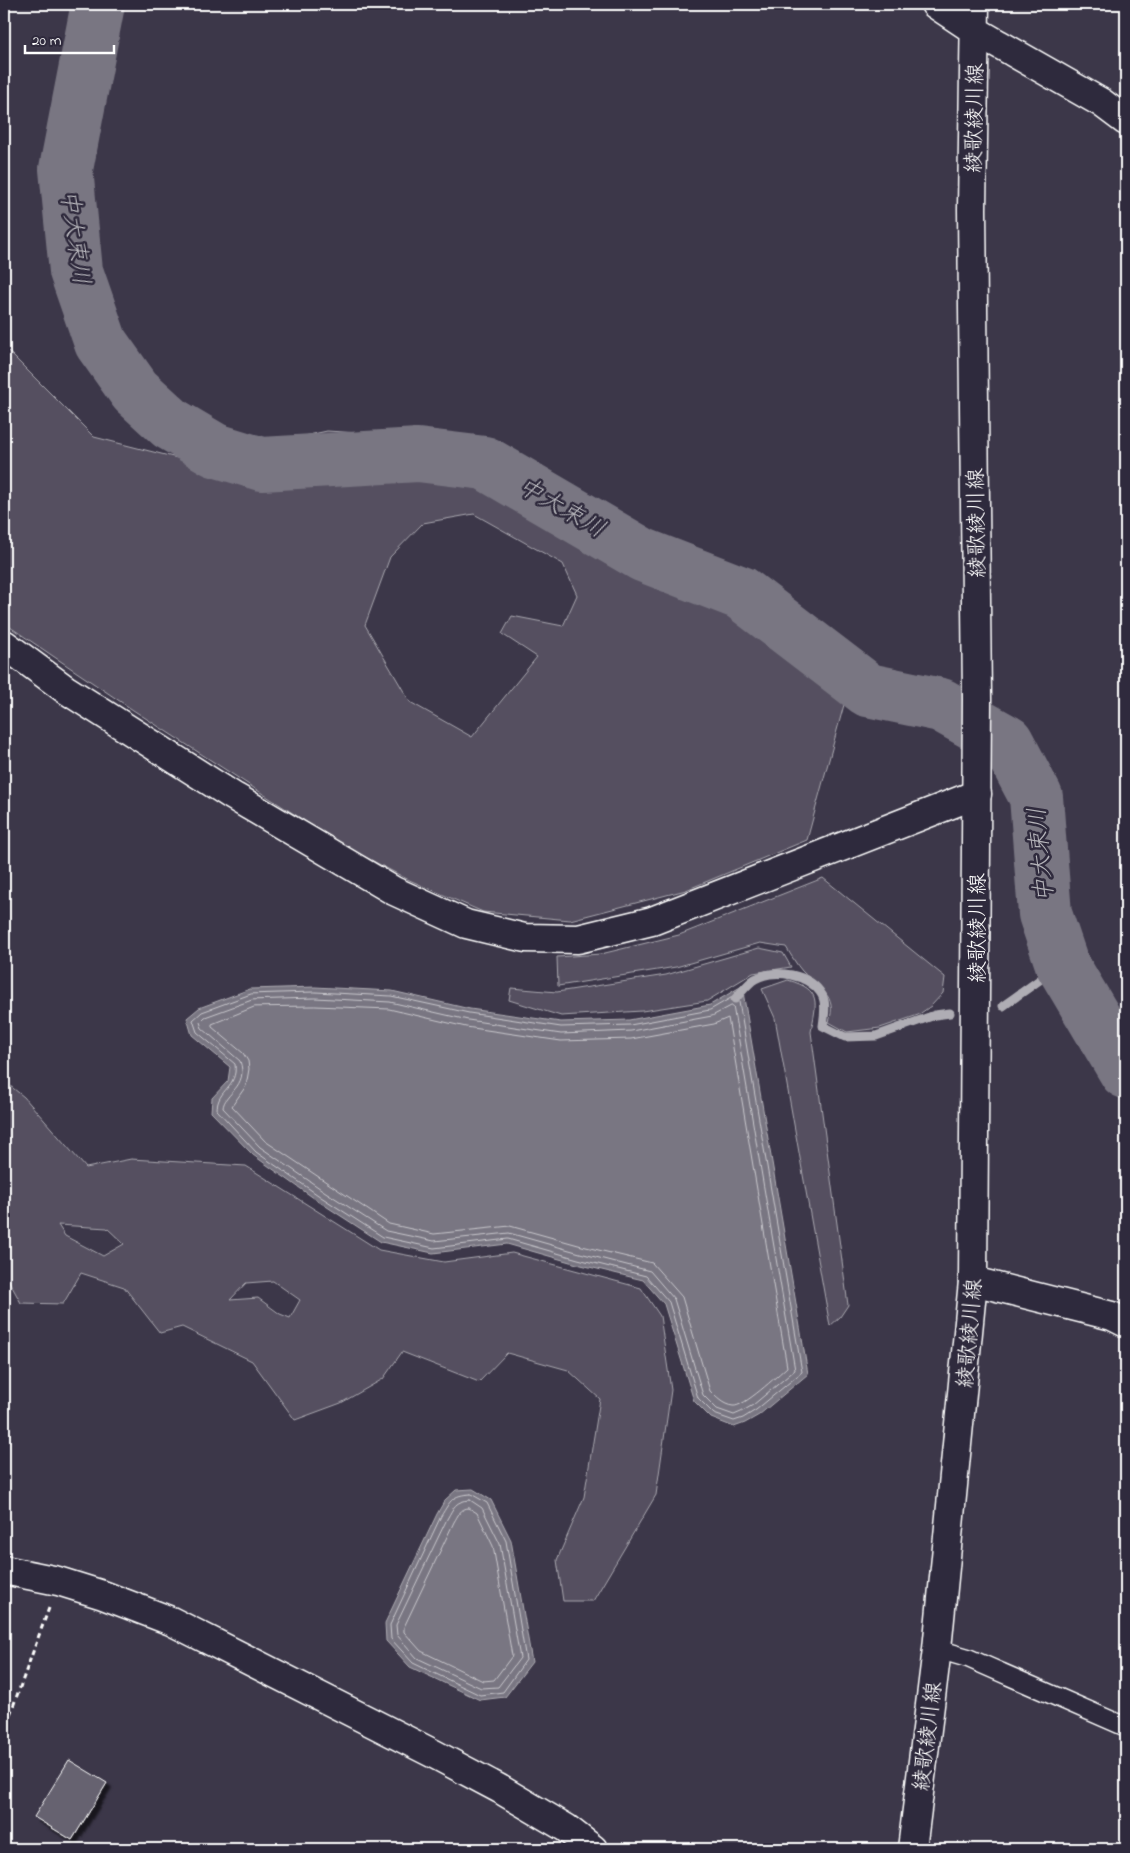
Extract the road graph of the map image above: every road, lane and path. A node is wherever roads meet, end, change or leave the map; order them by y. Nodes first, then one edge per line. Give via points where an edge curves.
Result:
1 (935, 4) edge
2 (974, 4) edge
3 (974, 30) junction
4 (1126, 121) edge
5 (4, 644) edge
6 (976, 794) junction
7 (973, 1281) junction
8 (1126, 1323) edge
9 (4, 1570) edge
10 (58, 1581) junction
11 (937, 1649) junction
12 (1126, 1727) edge
13 (4, 1731) edge
14 (4, 1842) edge
15 (12, 1849) edge
16 (593, 1849) edge
17 (912, 1849) edge

1 - 3 street
2 - 3 street, 綾歌綾川線
3 - 4 street via 1102,103
3 - 6 street, 綾歌綾川線
5 - 6 street via 65,689 224,791 394,891 466,924 525,938 578,939 652,921
6 - 7 street, 綾歌綾川線
7 - 8 street via 1112,1316
7 - 11 street, 綾歌綾川線
9 - 10 street
10 - 13 path
10 - 16 street via 171,1621 500,1789 566,1828
11 - 12 lane via 968,1658
11 - 17 street, 綾歌綾川線
14 - 15 path

